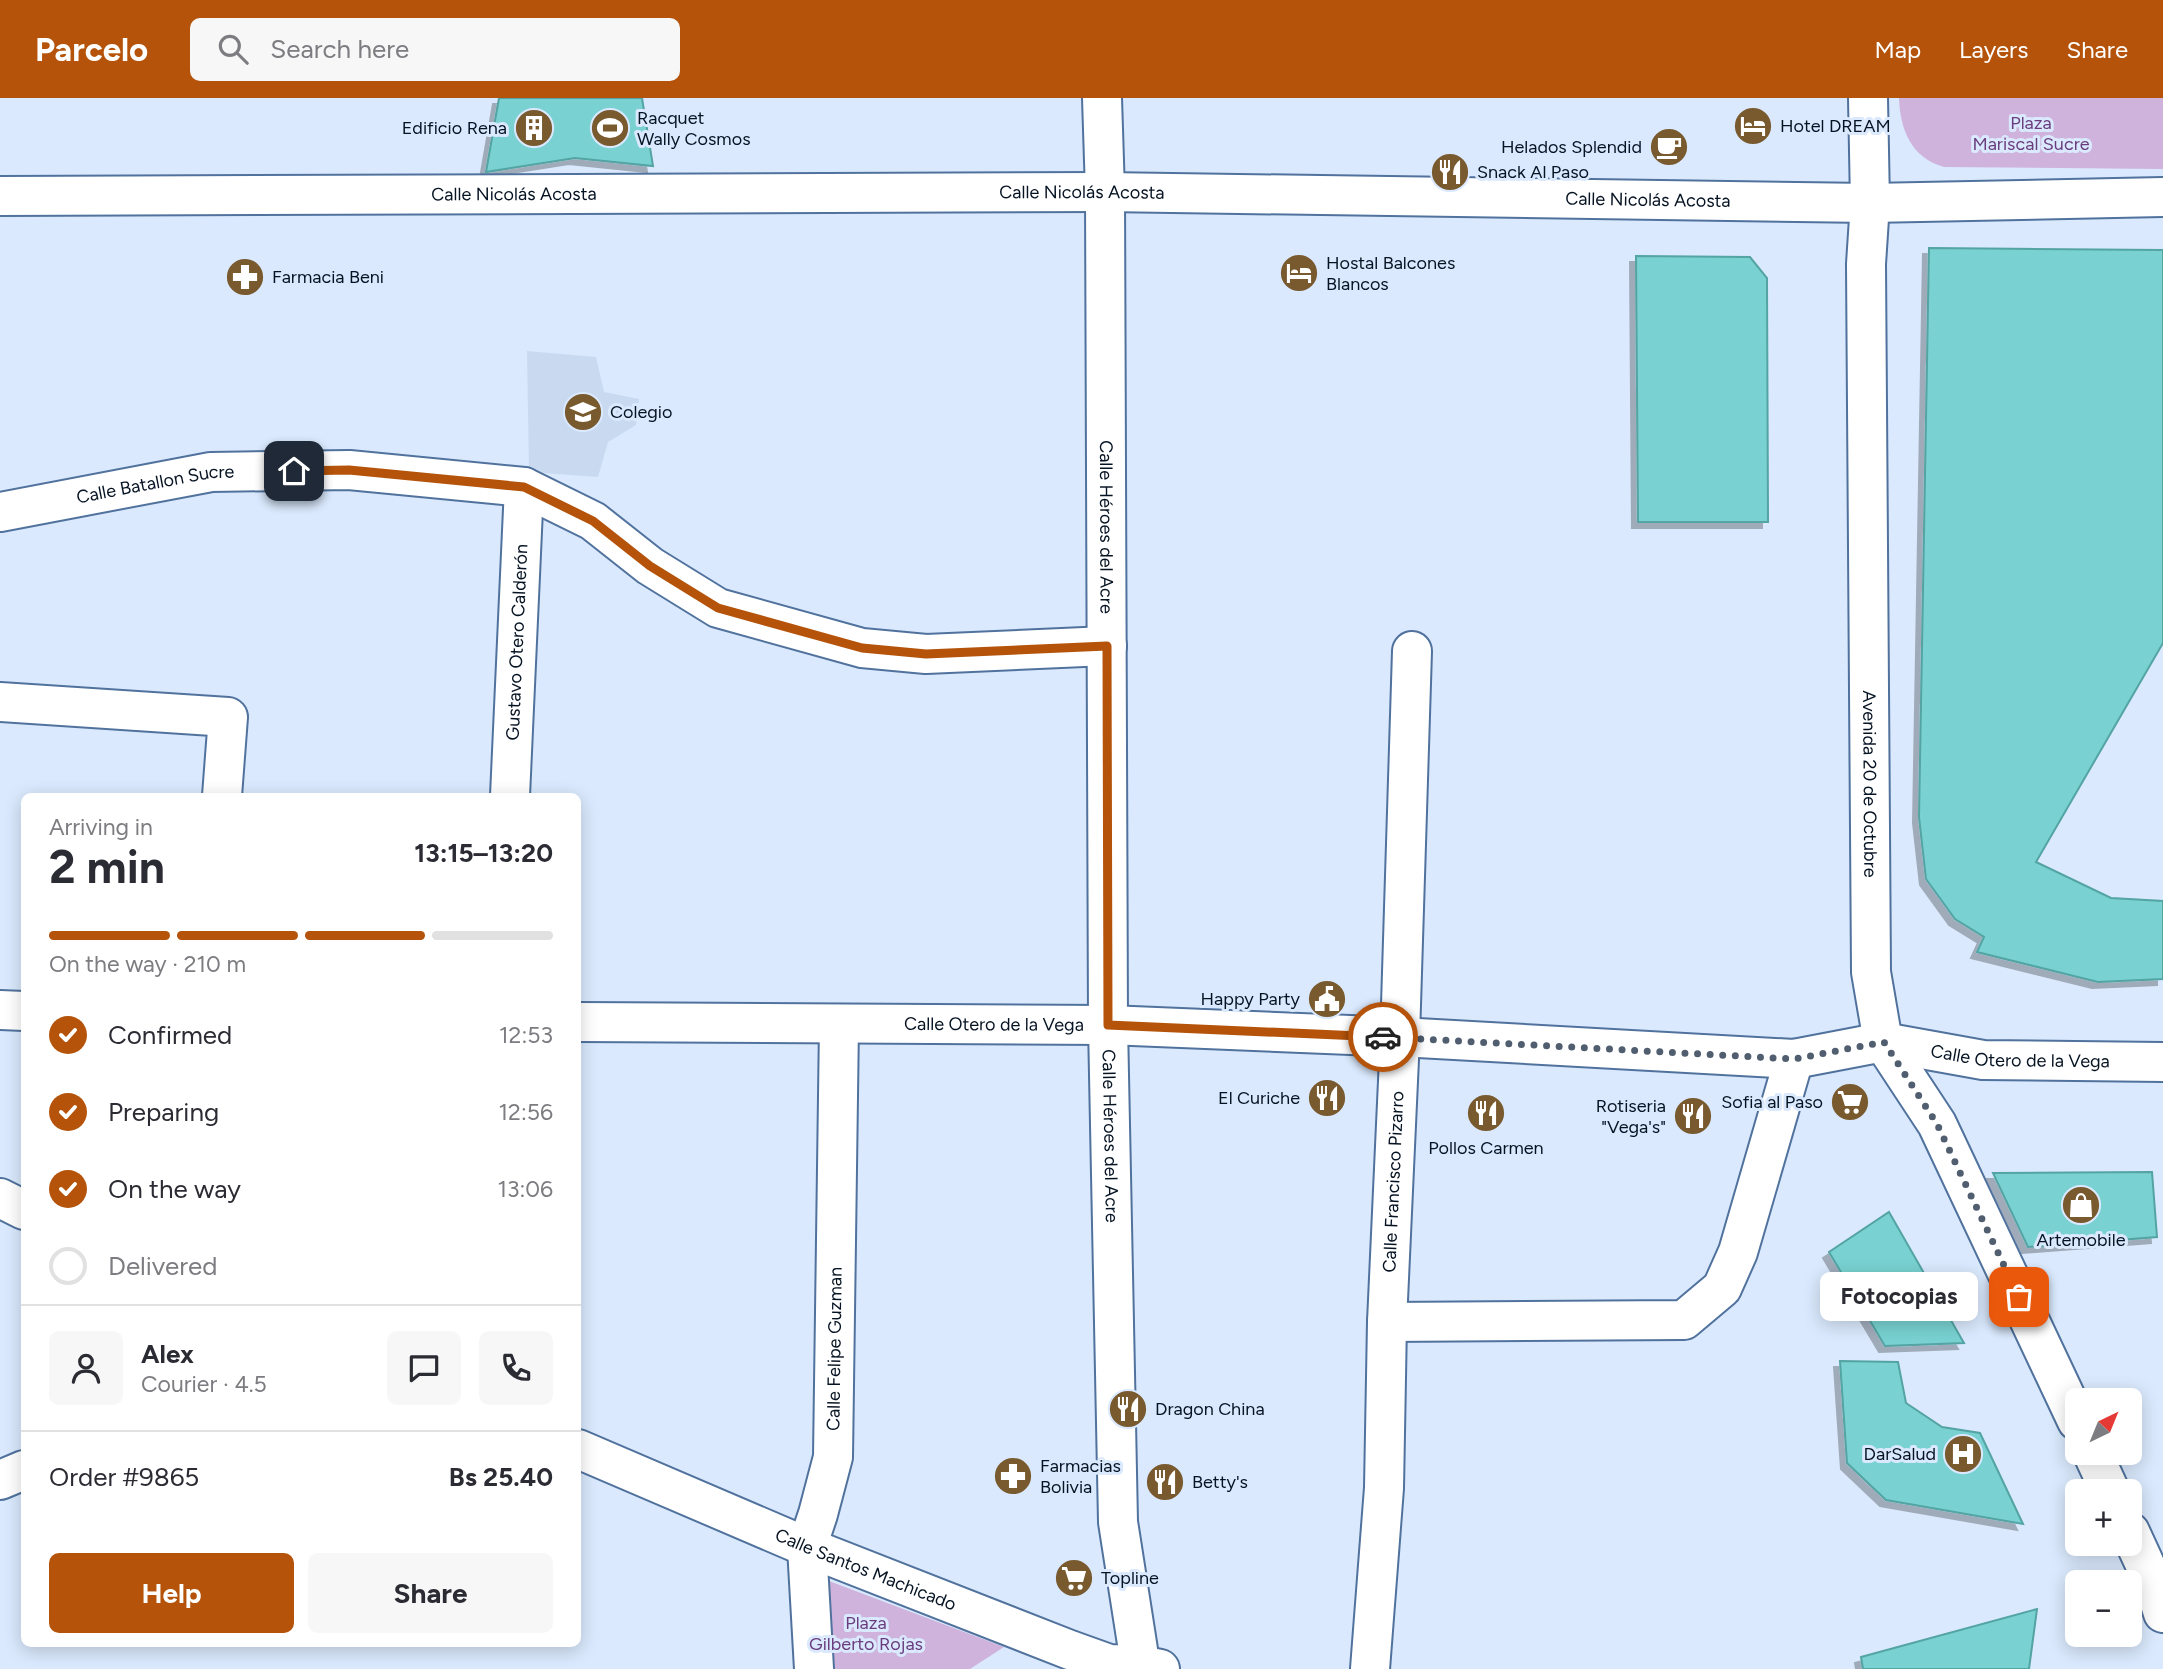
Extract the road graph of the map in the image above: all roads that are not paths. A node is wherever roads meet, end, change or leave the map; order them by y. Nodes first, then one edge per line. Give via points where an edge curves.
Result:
1 (1102, 98) edge
2 (1868, 98) edge
3 (1105, 192) junction
4 (0, 196) edge
5 (2163, 197) edge
6 (1870, 203) junction
7 (524, 487) junction
8 (0, 512) edge
9 (1107, 646) junction
10 (1412, 651) dead end
11 (0, 702) edge
12 (222, 793) edge
13 (510, 793) edge
14 (0, 1010) edge
15 (21, 1011) edge
16 (581, 1023) edge
17 (839, 1024) junction
18 (1108, 1025) junction
19 (1400, 1037) junction
20 (1884, 1042) junction
21 (1794, 1059) junction
22 (2163, 1062) edge
23 (0, 1198) edge
24 (21, 1208) edge
25 (1387, 1322) junction
26 (2065, 1396) edge
27 (581, 1450) edge
28 (21, 1471) edge
29 (0, 1480) edge
30 (807, 1547) junction
31 (2141, 1556) edge
32 (2163, 1613) edge
33 (1130, 1667) edge
34 (814, 1669) edge
35 (1370, 1669) edge

1 - 3 street, Calle Héroes del Acre
2 - 6 street, Avenida 20 de Octubre
3 - 4 street, Calle Nicolás Acosta
3 - 6 street, Calle Nicolás Acosta
3 - 9 street, Calle Héroes del Acre
5 - 6 street, Calle Nicolás Acosta
6 - 20 street, Avenida 20 de Octubre via 1866,264 1871,972
7 - 8 street, Calle Batallon Sucre via 349,470 211,472
7 - 9 street, Calle Batallon Sucre via 593,521 650,566 718,608 862,648 926,654
7 - 13 street, Gustavo Otero Calderón
9 - 18 street, Calle Héroes del Acre
10 - 19 street, Calle Francisco Pizarro
11 - 12 street via 228,717
14 - 15 street
16 - 17 street, Calle Otero de la Vega
17 - 18 street, Calle Otero de la Vega
17 - 30 street, Calle Felipe Guzman via 833,1457
18 - 19 street, Calle Otero de la Vega
18 - 33 street, Calle Héroes del Acre via 1118,1522
19 - 21 street, Calle Otero de la Vega
19 - 25 street, Calle Francisco Pizarro
20 - 21 street, Calle Otero de la Vega
20 - 22 street, Calle Otero de la Vega via 1983,1060
20 - 26 street, Avenida 20 de Octubre via 1937,1124
21 - 25 street via 1738,1252 1722,1288 1684,1320
23 - 24 street
25 - 35 street, Calle Francisco Pizarro via 1384,1488
27 - 30 street, Calle Santos Machicado
28 - 29 street
30 - 33 street, Calle Santos Machicado
30 - 34 street, Calle Felipe Guzman
31 - 32 street

